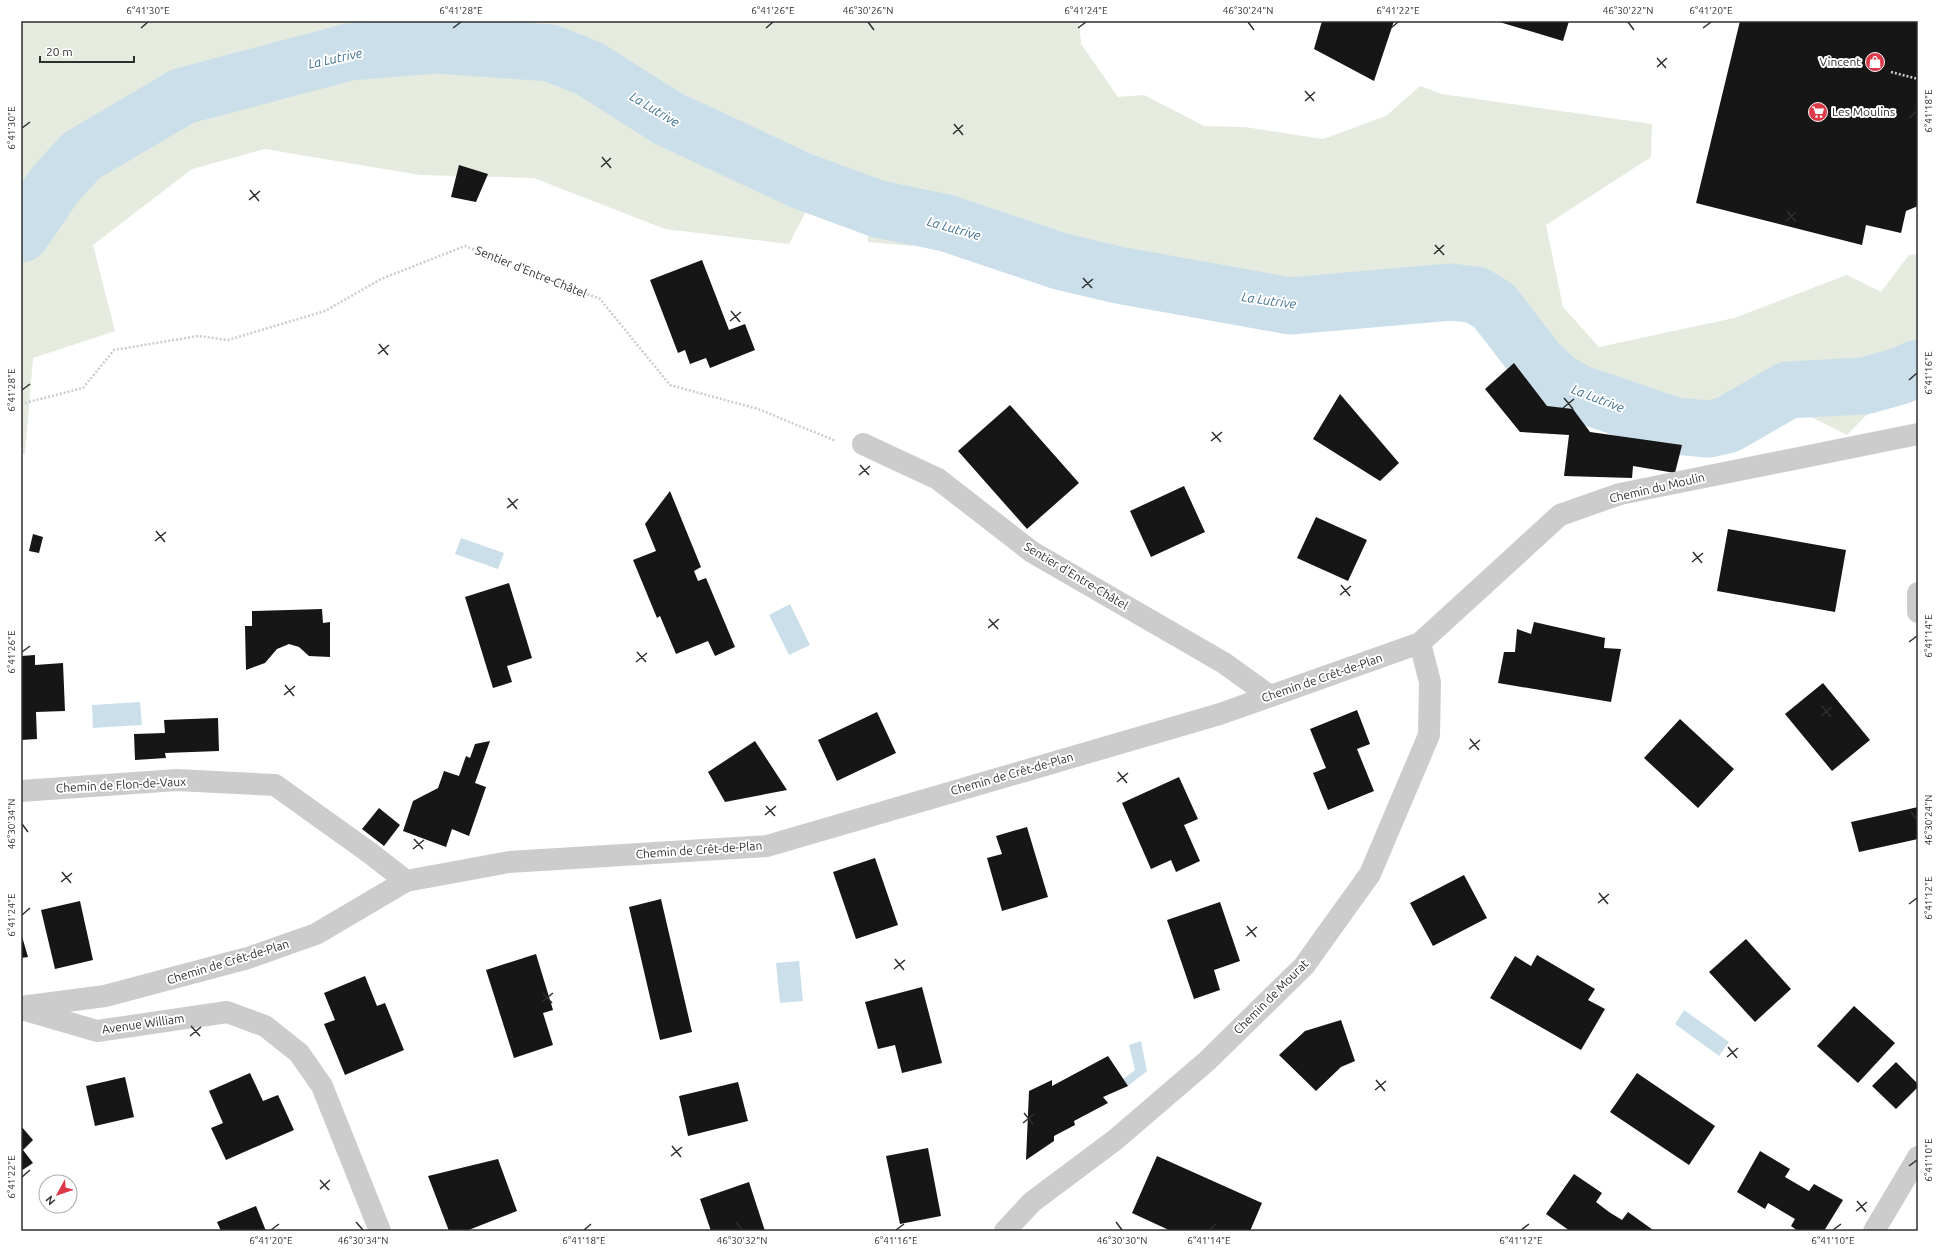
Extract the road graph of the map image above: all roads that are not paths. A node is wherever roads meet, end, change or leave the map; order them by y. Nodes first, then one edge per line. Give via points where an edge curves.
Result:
1 (1918, 434) edge
2 (863, 444) road end
3 (1918, 594) edge
4 (1918, 612) edge
5 (1420, 643) junction
6 (1270, 696) junction
7 (21, 790) edge
8 (406, 881) junction
9 (21, 1008) edge
10 (1918, 1157) edge
11 (380, 1231) edge
12 (1005, 1231) edge
13 (1874, 1231) edge

1 - 5 street, Chemin du Moulin via 1620,494 1560,515
2 - 6 street, Sentier d'Entre-Châtel via 938,479 1032,552 1224,663
3 - 4 street
5 - 6 street, Chemin de Crêt-de-Plan
5 - 12 street, Chemin de Mourat via 1430,682 1429,735 1370,874 1304,966 1288,982 1206,1061 1115,1140 1032,1202
6 - 8 street, Chemin de Crêt-de-Plan via 1220,714 767,846 510,862
7 - 8 street, Chemin de Flon-de-Vaux via 178,780 275,785
8 - 9 street, Chemin de Crêt-de-Plan via 316,934 248,958 105,996
9 - 11 street, Avenue William via 97,1031 227,1012 265,1026 299,1053 322,1086
10 - 13 street

